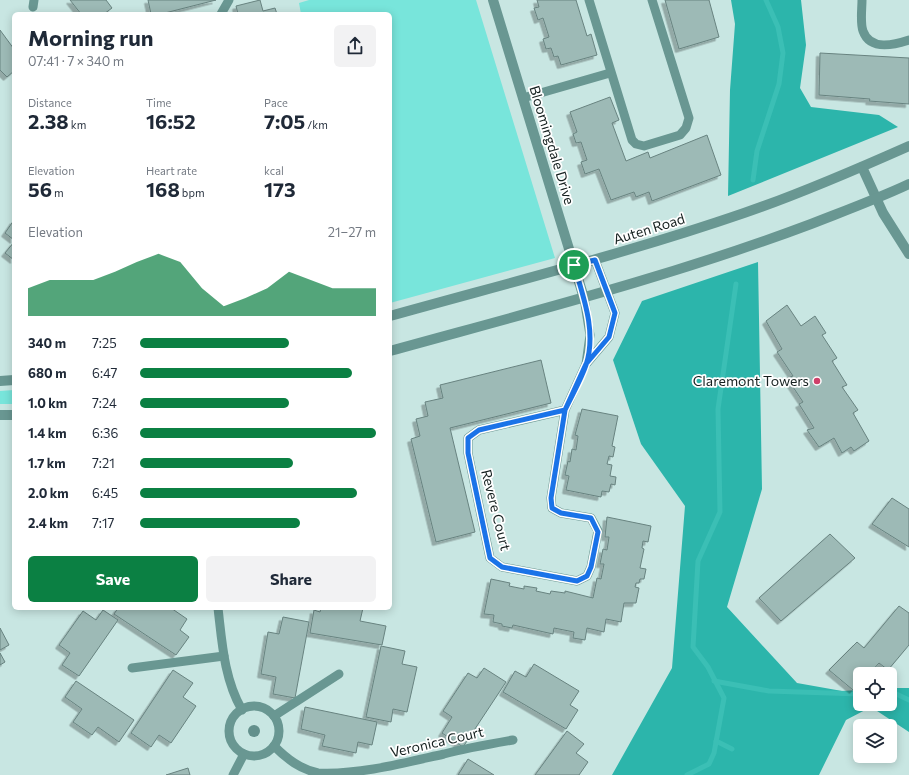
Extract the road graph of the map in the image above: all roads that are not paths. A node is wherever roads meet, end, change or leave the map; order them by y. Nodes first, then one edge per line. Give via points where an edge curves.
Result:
1 (229, 0) edge
2 (493, 0) edge
3 (589, 0) edge
4 (652, 0) edge
5 (862, 0) edge
6 (222, 12) edge
7 (909, 40) edge
8 (610, 73) junction
9 (523, 98) junction
10 (909, 146) edge
11 (862, 167) junction
12 (909, 184) edge
13 (876, 199) junction
14 (909, 254) edge
15 (595, 260) junction
16 (574, 265) junction
17 (606, 291) junction
18 (584, 298) junction
19 (392, 315) edge
20 (392, 350) edge
21 (586, 364) junction
22 (12, 380) edge
23 (0, 381) edge
24 (565, 410) junction
25 (12, 415) edge
26 (0, 416) edge
27 (218, 610) edge
28 (224, 656) junction
29 (132, 668) dead end
30 (339, 674) dead end
31 (242, 710) junction
32 (274, 716) junction
33 (513, 740) dead end
34 (274, 746) junction
35 (244, 754) junction
36 (368, 774) edge
37 (233, 775) edge

1 - 6 lane
2 - 9 street, Bloomingdale Drive
3 - 8 lane
4 - 8 lane via 689,118 686,128 680,135 644,146 636,144 632,140
5 - 7 lane via 862,30 867,39 876,44 894,45
8 - 9 lane
9 - 16 street, Bloomingdale Drive
10 - 11 street, Auten Road
11 - 13 street
11 - 15 street, Auten Road via 745,213
12 - 13 street
13 - 14 street
13 - 17 street via 752,246
15 - 16 street, Auten Road
15 - 17 lane, Revere Court
16 - 18 street, Bloomingdale Drive
16 - 19 street, Auten Road
17 - 18 street
17 - 21 lane, Revere Court via 615,313 609,337
18 - 20 street
18 - 21 lane, Revere Court via 590,334
21 - 24 lane, Revere Court
22 - 23 street
24 - 24 lane, Revere Court via 479,430 468,438 468,453 490,558 502,567 577,581 587,576 591,567 598,532 591,518 561,513 552,508 551,498
25 - 26 street
27 - 28 lane
28 - 29 lane
28 - 31 lane via 233,695
30 - 32 lane
31 - 32 lane via 248,707 263,708
31 - 35 lane via 236,715 230,729 233,744
32 - 34 lane via 279,732
33 - 36 lane, Veronica Court via 446,753
34 - 35 lane via 260,755
34 - 36 lane, Veronica Court via 286,758 304,769 319,773
35 - 37 lane

